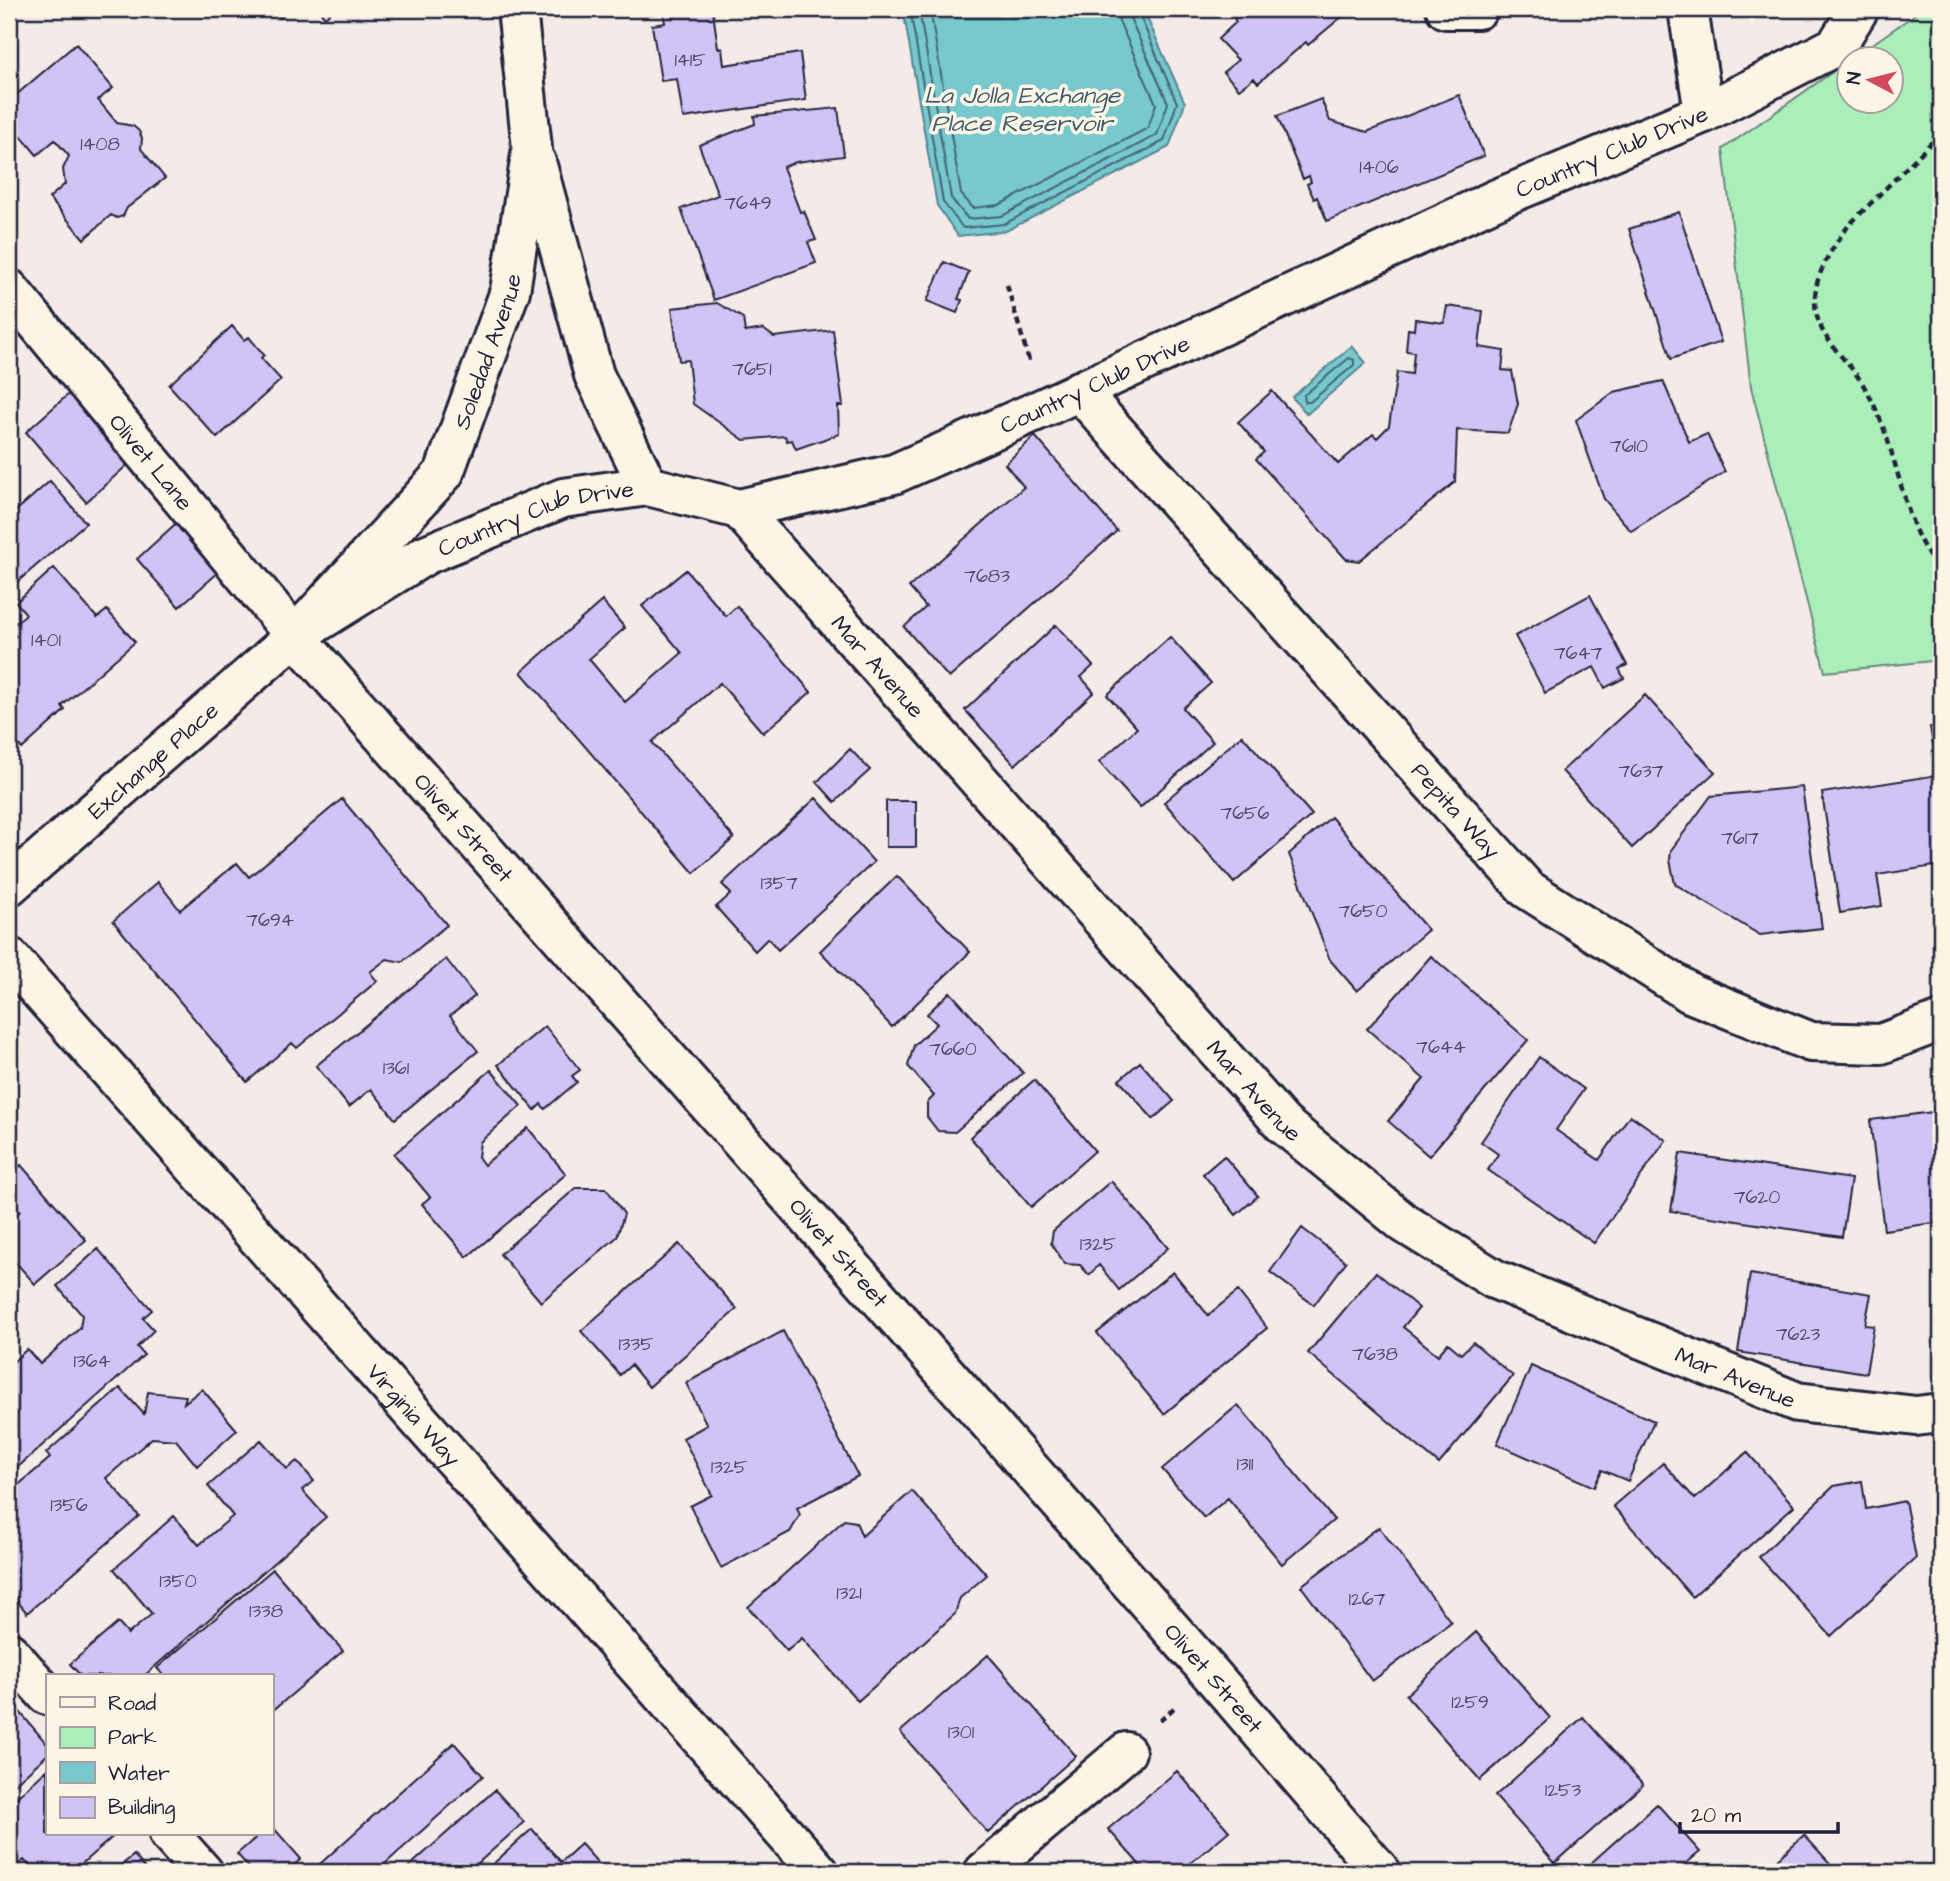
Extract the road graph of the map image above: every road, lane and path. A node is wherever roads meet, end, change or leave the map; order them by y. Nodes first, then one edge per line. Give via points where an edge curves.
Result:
1 (517, 9) edge
2 (1446, 9) edge
3 (1478, 9) edge
4 (1688, 9) edge
5 (1859, 9) edge
6 (1704, 113) junction
7 (1941, 133) edge
8 (532, 148) junction
9 (1007, 285) dead end
10 (9, 289) edge
11 (1079, 391) junction
12 (1043, 408) junction
13 (648, 486) junction
14 (739, 509) junction
15 (1941, 575) edge
16 (295, 636) junction
17 (9, 886) edge
18 (9, 957) edge
19 (1941, 1021) edge
20 (1941, 1413) edge
21 (9, 1652) edge
22 (1211, 1674) junction
23 (46, 1695) edge
24 (1126, 1752) joint
25 (171, 1836) edge
26 (203, 1872) edge
27 (820, 1872) edge
28 (984, 1872) edge
29 (1381, 1872) edge

1 - 8 street, Soledad Avenue
2 - 3 street
4 - 6 street
5 - 6 street, Country Club Drive via 1836,46
6 - 11 street, Country Club Drive via 1499,198
7 - 15 path via 1843,233 1822,271 1815,296 1825,338 1850,364 1878,412 1915,531
8 - 13 street via 594,375
8 - 16 street, Soledad Avenue via 510,291 444,473
9 - 12 path
10 - 16 street, Olivet Lane
11 - 12 street, Country Club Drive
11 - 19 street, Pepita Way via 1527,889 1690,993 1811,1042 1881,1044
12 - 14 street, Country Club Drive via 894,474
13 - 14 street, Country Club Drive
13 - 16 street, Country Club Drive via 563,498 425,555
14 - 20 street, Mar Avenue via 1283,1124 1404,1223 1494,1279 1797,1402 1916,1416
16 - 17 street, Exchange Place
16 - 22 street, Olivet Street
18 - 27 street, Virginia Way
21 - 23 street
22 - 24 path
22 - 29 street, Olivet Street
24 - 28 street
25 - 26 street

